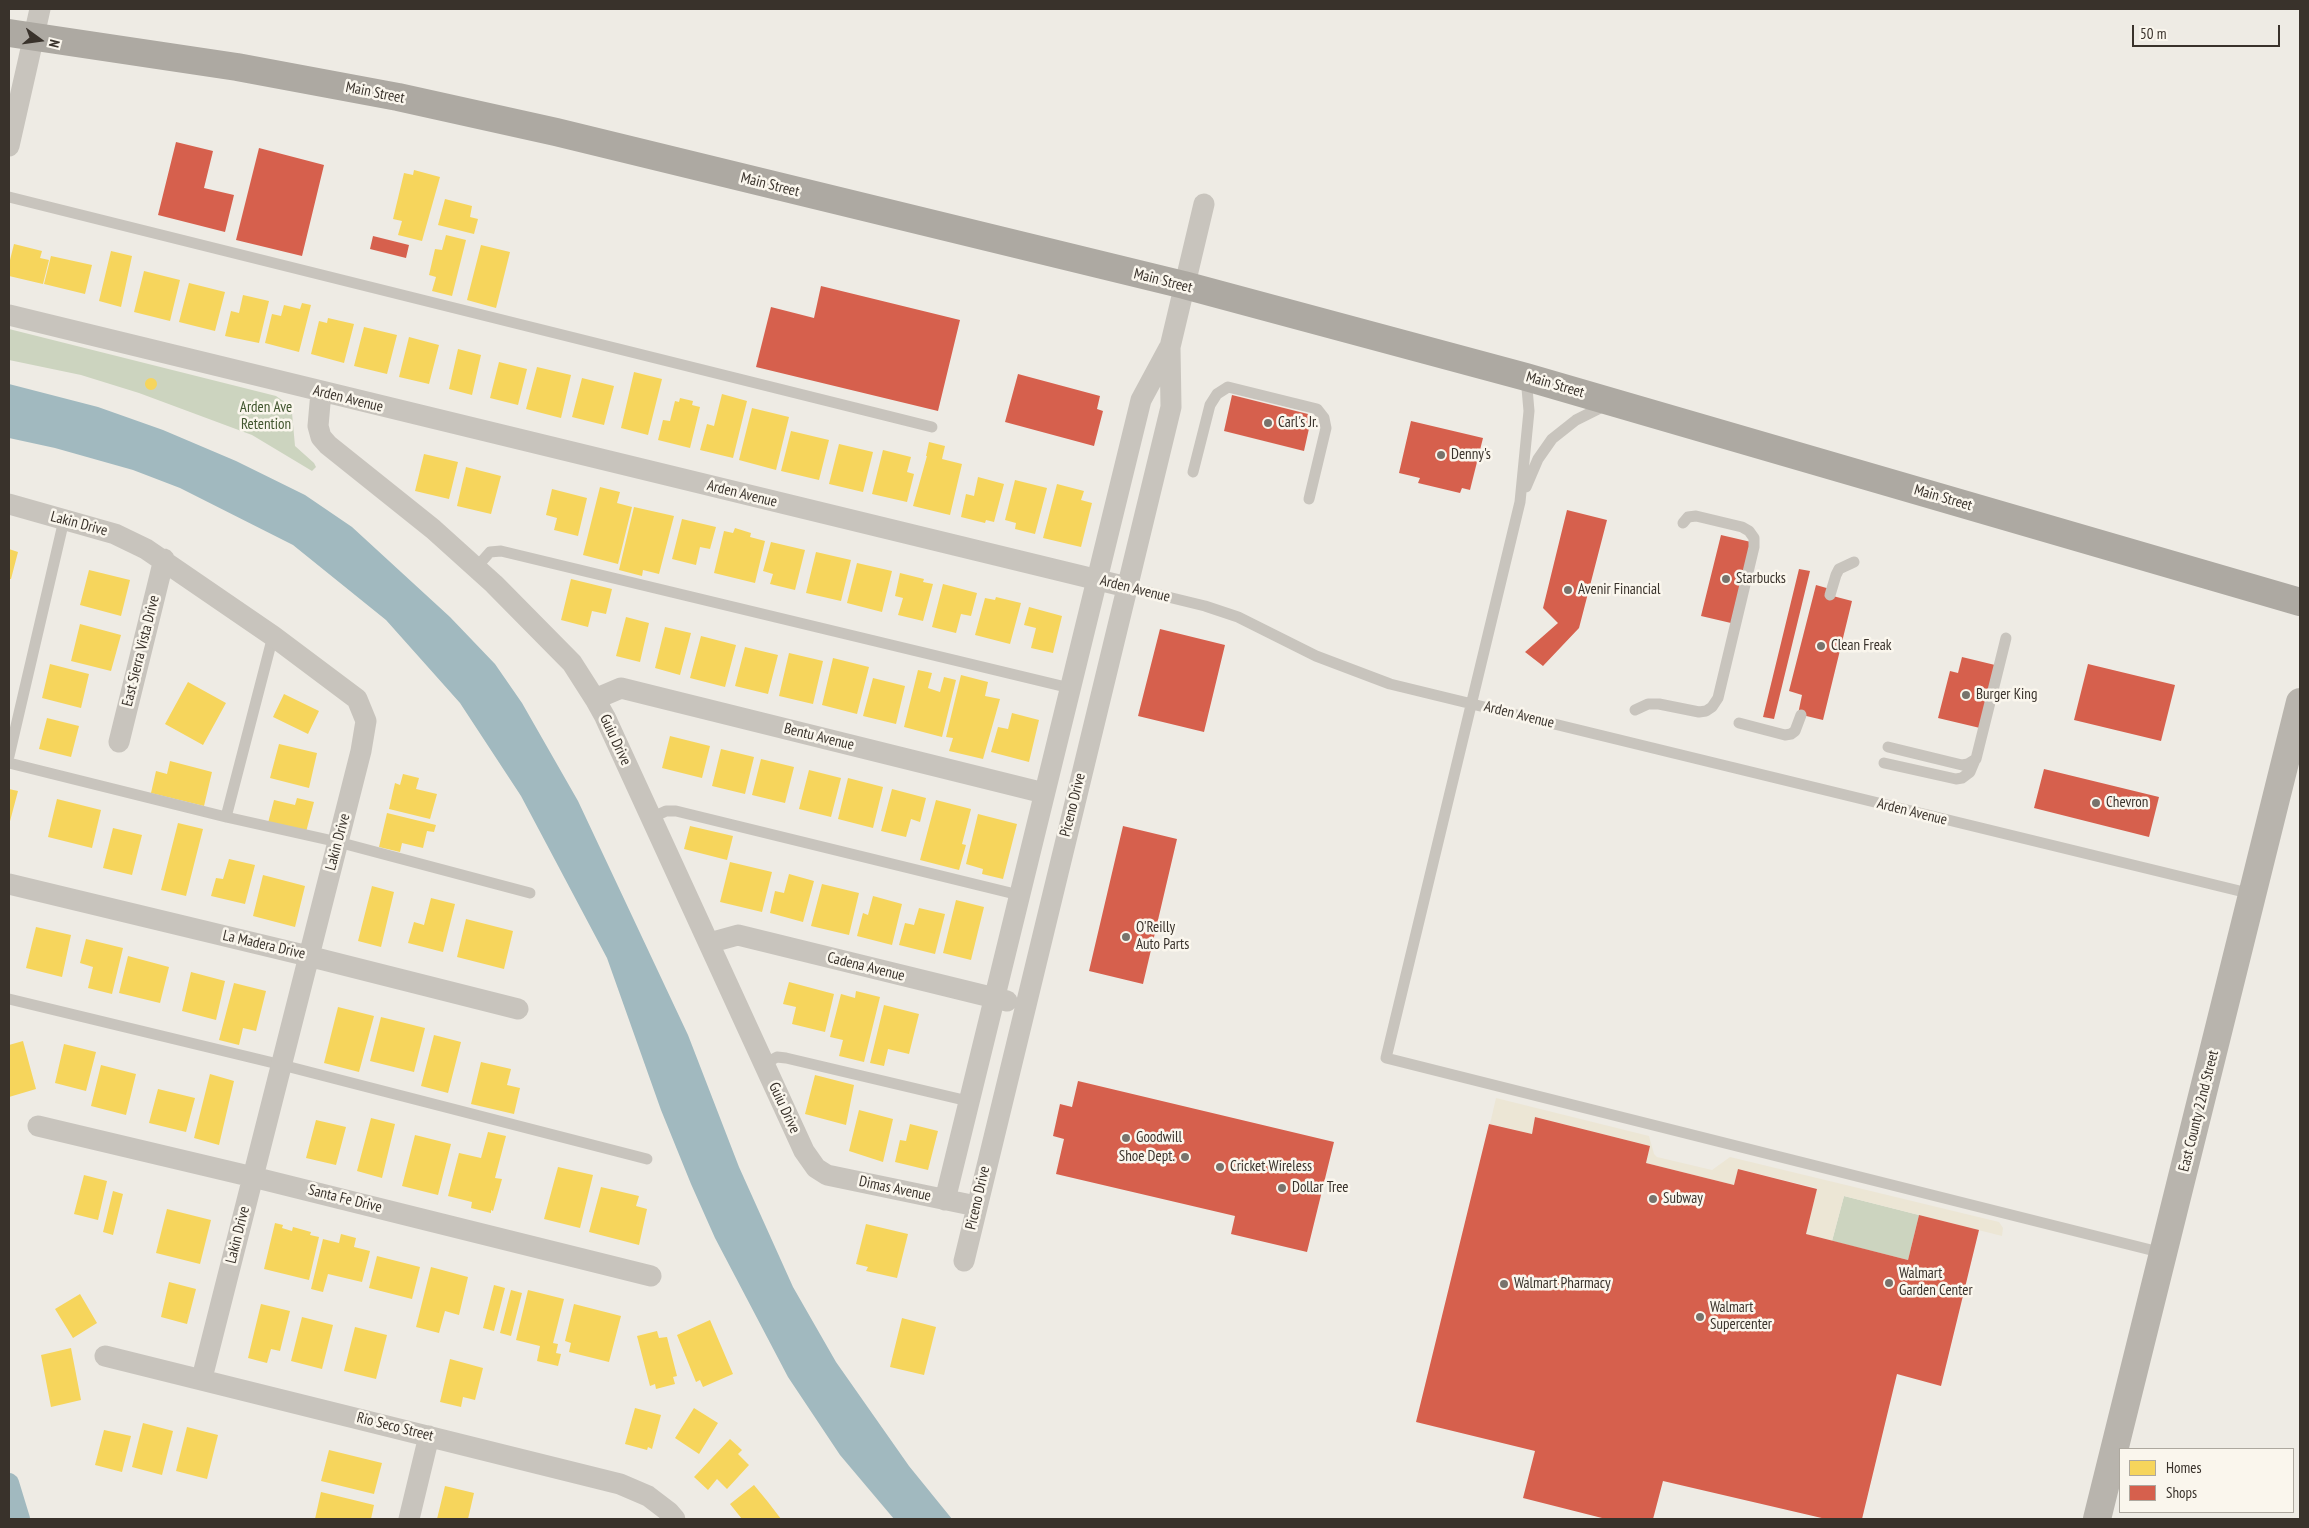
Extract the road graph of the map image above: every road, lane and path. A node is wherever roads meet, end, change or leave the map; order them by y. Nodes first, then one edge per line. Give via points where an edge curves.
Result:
1 (40, 9) edge
2 (22, 35) edge
3 (9, 146) edge
4 (9, 197) edge
5 (1204, 204) dead end
6 (1184, 285) junction
7 (9, 315) edge
8 (1170, 347) junction
9 (1526, 377) junction
10 (321, 392) junction
11 (1613, 402) junction
12 (932, 427) dead end
13 (1193, 472) dead end
14 (1309, 500) dead end
15 (1520, 502) junction
16 (9, 504) edge
17 (64, 520) junction
18 (1683, 523) dead end
19 (164, 560) junction
20 (1854, 562) dead end
21 (476, 568) junction
22 (1096, 580) junction
23 (1127, 587) junction
24 (1830, 595) dead end
25 (2300, 602) edge
26 (274, 636) junction
27 (2006, 638) dead end
28 (1070, 688) junction
29 (595, 699) junction
30 (2300, 702) edge
31 (1472, 704) junction
32 (1635, 710) dead end
33 (1801, 715) dead end
34 (1739, 723) dead end
35 (119, 742) dead end
36 (1888, 747) dead end
37 (9, 756) edge
38 (1976, 759) junction
39 (9, 763) edge
40 (1884, 763) dead end
41 (1044, 793) junction
42 (226, 818) junction
43 (651, 818) junction
44 (338, 842) junction
45 (9, 884) edge
46 (530, 893) dead end
47 (2252, 894) junction
48 (1019, 895) junction
49 (709, 943) junction
50 (308, 956) junction
51 (993, 998) junction
52 (9, 999) edge
53 (1024, 1006) junction
54 (518, 1009) dead end
55 (764, 1064) junction
56 (282, 1065) junction
57 (968, 1101) junction
58 (38, 1126) dead end
59 (647, 1159) dead end
60 (816, 1168) joint
61 (253, 1176) junction
62 (945, 1200) junction
63 (976, 1206) junction
64 (2164, 1253) junction
65 (964, 1261) dead end
66 (651, 1276) dead end
67 (105, 1356) dead end
68 (202, 1378) junction
69 (429, 1436) junction
70 (409, 1519) edge
71 (675, 1519) edge
72 (2097, 1519) edge

1 - 2 street
2 - 3 street
2 - 6 highway, Main Street via 236,67 407,99 556,132
4 - 12 lane
5 - 6 street, Piceno Drive
6 - 8 street, Piceno Drive
6 - 9 highway, Main Street
7 - 10 street, Arden Avenue
8 - 22 street, Piceno Drive via 1141,400
8 - 23 street, Piceno Drive via 1171,407
9 - 11 highway, Main Street
9 - 15 lane via 1529,411
10 - 21 street, Guiu Drive via 318,426 328,445
10 - 22 street, Arden Avenue
11 - 15 lane via 1576,420 1552,439 1538,459
11 - 25 highway, Main Street
13 - 14 lane via 1210,405 1217,394 1228,387 1317,410 1324,418 1326,428
15 - 31 lane
16 - 17 street, Lakin Drive
17 - 19 street, Lakin Drive via 115,534
17 - 37 lane
18 - 32 lane via 1688,517 1696,516 1742,527 1754,538 1718,698 1706,711 1659,704 1648,704
19 - 26 street, Lakin Drive
19 - 35 street, East Sierra Vista Drive
20 - 24 lane via 1840,569
21 - 28 lane via 490,552 501,551
21 - 29 street, Guiu Drive via 572,663
22 - 23 street, Arden Avenue
22 - 28 street, Piceno Drive
23 - 31 lane, Arden Avenue via 1238,617 1316,656 1372,678
23 - 53 street, Piceno Drive
26 - 42 lane
26 - 44 street, Lakin Drive via 357,699 366,721
27 - 38 lane
28 - 41 street, Piceno Drive
29 - 41 street, Bentu Avenue via 621,688
29 - 43 street, Guiu Drive
30 - 47 main road, East County 22nd Street
31 - 47 lane, Arden Avenue
31 - 64 lane via 1386,1058
33 - 34 lane via 1795,731 1785,735
36 - 38 lane via 1962,765
38 - 40 lane via 1970,772 1956,780
39 - 42 lane
41 - 48 street, Piceno Drive
42 - 44 lane
43 - 48 lane via 666,811 676,811
43 - 49 street, Guiu Drive
44 - 46 lane
44 - 50 street, Lakin Drive
45 - 50 street, La Madera Drive
47 - 64 main road, East County 22nd Street
48 - 51 street, Piceno Drive
49 - 51 street, Cadena Avenue via 738,936
49 - 55 street, Guiu Drive
50 - 54 street, La Madera Drive
50 - 56 street, Lakin Drive
51 - 53 street, Cadena Avenue
51 - 57 street, Piceno Drive
52 - 56 lane
53 - 63 street, Piceno Drive
55 - 57 lane via 777,1057 786,1058
55 - 60 street, Guiu Drive via 804,1151
56 - 59 lane
56 - 61 street, Lakin Drive
57 - 62 street, Piceno Drive
58 - 61 street, Santa Fe Drive
60 - 62 street, Dimas Avenue via 827,1174
61 - 66 street, Santa Fe Drive
61 - 68 street, Lakin Drive
62 - 63 street, Dimas Avenue
63 - 65 street, Piceno Drive
64 - 72 main road, East County 22nd Street
67 - 68 street, Rio Seco Street
68 - 69 street, Rio Seco Street
69 - 70 street
69 - 71 street, Rio Seco Street via 620,1484 648,1496

